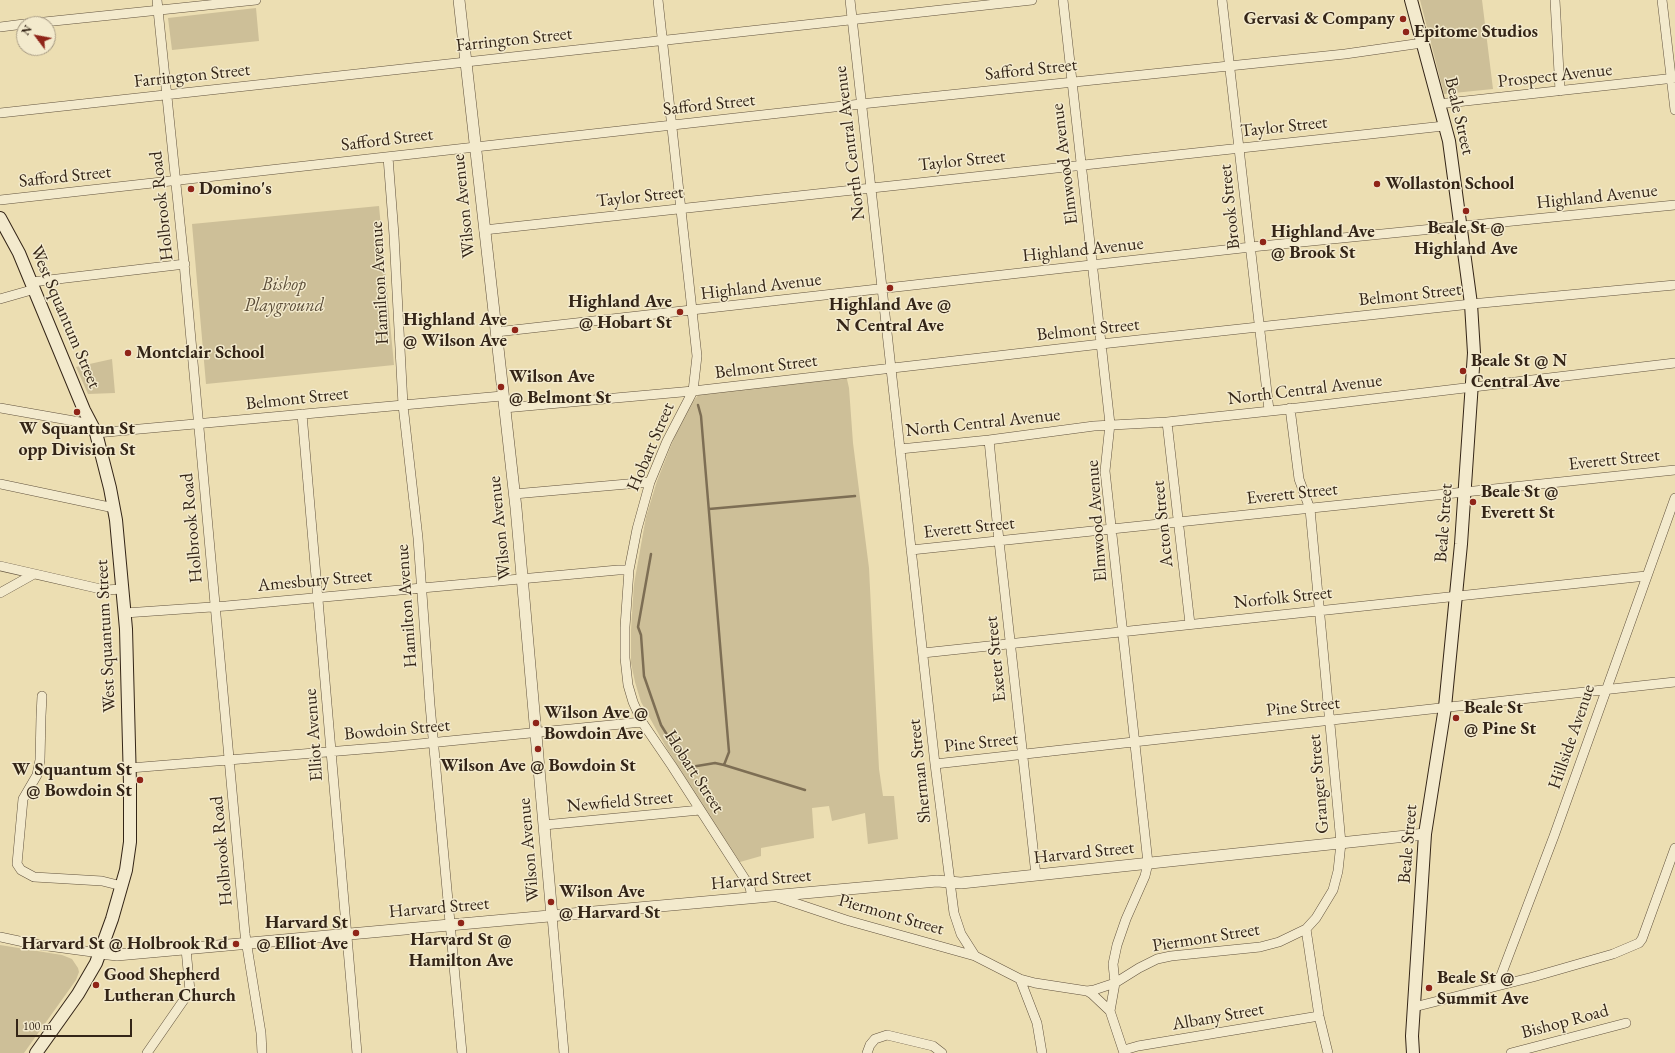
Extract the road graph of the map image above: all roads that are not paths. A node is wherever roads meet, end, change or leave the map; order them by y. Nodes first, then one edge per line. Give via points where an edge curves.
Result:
1 (156, 0) edge
2 (256, 0) edge
3 (458, 0) edge
4 (658, 0) edge
5 (850, 0) edge
6 (1032, 0) edge
7 (1063, 0) edge
8 (1222, 0) edge
9 (1411, 0) edge
10 (1555, 0) edge
11 (1662, 0) edge
12 (158, 11) junction
13 (852, 20) junction
14 (56, 21) edge
15 (16, 25) edge
16 (0, 27) edge
17 (662, 40) junction
18 (1422, 44) junction
19 (466, 61) junction
20 (1230, 67) junction
21 (1673, 79) edge
22 (1071, 81) junction
23 (1560, 91) junction
24 (166, 95) junction
25 (861, 104) junction
26 (1438, 104) junction
27 (1675, 110) edge
28 (0, 113) edge
29 (672, 125) junction
30 (1444, 126) junction
31 (475, 146) junction
32 (1240, 148) junction
33 (388, 157) junction
34 (1082, 164) junction
35 (176, 181) junction
36 (871, 187) junction
37 (0, 200) edge
38 (1675, 205) edge
39 (680, 209) junction
40 (0, 218) edge
41 (1461, 226) junction
42 (484, 230) junction
43 (1250, 247) junction
44 (185, 264) junction
45 (1093, 265) junction
46 (33, 285) junction
47 (1675, 285) edge
48 (882, 288) junction
49 (0, 299) edge
50 (1471, 304) junction
51 (692, 311) junction
52 (1259, 328) junction
53 (496, 332) junction
54 (1101, 344) junction
55 (1675, 363) edge
56 (891, 368) junction
57 (1471, 386) junction
58 (694, 391) junction
59 (502, 396) junction
60 (403, 405) junction
61 (0, 408) edge
62 (504, 408) junction
63 (1290, 408) junction
64 (1269, 410) junction
65 (302, 414) junction
66 (1167, 422) junction
67 (199, 424) junction
68 (1110, 424) junction
69 (93, 428) junction
70 (990, 440) junction
71 (900, 449) junction
72 (1675, 470) edge
73 (650, 482) junction
74 (0, 484) edge
75 (1464, 492) junction
76 (514, 494) junction
77 (1675, 498) edge
78 (114, 508) junction
79 (1310, 509) junction
80 (1179, 522) junction
81 (1111, 529) junction
82 (998, 541) junction
83 (911, 550) junction
84 (0, 566) edge
85 (629, 570) junction
86 (34, 574) junction
87 (1646, 576) junction
88 (522, 579) junction
89 (421, 588) junction
90 (123, 589) junction
91 (0, 593) edge
92 (1456, 595) junction
93 (318, 597) junction
94 (215, 606) junction
95 (1320, 609) junction
96 (125, 613) junction
97 (1190, 624) junction
98 (1123, 631) junction
99 (1010, 644) junction
100 (923, 653) junction
101 (1675, 682) edge
102 (1606, 690) junction
103 (42, 696) dead end
104 (1446, 707) junction
105 (1330, 720) junction
106 (642, 722) junction
107 (537, 733) junction
108 (1135, 741) junction
109 (434, 742) junction
110 (331, 751) junction
111 (1023, 755) junction
112 (230, 761) junction
113 (935, 764) junction
114 (130, 768) junction
115 (700, 810) junction
116 (544, 825) junction
117 (1425, 834) junction
118 (1341, 843) junction
119 (1675, 848) edge
120 (1148, 863) junction
121 (1036, 875) junction
122 (949, 883) junction
123 (122, 886) junction
124 (776, 896) junction
125 (752, 898) junction
126 (552, 916) junction
127 (450, 924) junction
128 (1306, 929) junction
129 (348, 933) junction
130 (0, 937) edge
131 (247, 944) junction
132 (186, 948) junction
133 (100, 953) junction
134 (975, 956) junction
135 (1020, 979) junction
136 (1115, 983) junction
137 (1497, 986) junction
138 (1087, 991) junction
139 (1414, 1007) junction
140 (1110, 1011) junction
141 (1319, 1016) junction
142 (1626, 1023) dead end
143 (262, 1050) edge
144 (1124, 1052) edge
145 (36, 1053) edge
146 (147, 1053) edge
147 (254, 1053) edge
148 (357, 1053) edge
149 (462, 1053) edge
150 (564, 1053) edge
151 (867, 1053) edge
152 (942, 1053) edge
153 (1042, 1053) edge
154 (1328, 1053) edge
155 (1413, 1053) edge
156 (1512, 1053) edge

1 - 12 street, Holbrook Road
2 - 12 street
3 - 19 street, Wilson Avenue
4 - 17 street, Hobart Street
5 - 13 street, North Central Avenue
6 - 13 street, Farrington Street
7 - 22 street, Elmwood Avenue
8 - 20 street, Brook Street
9 - 18 main road, Beale Street
10 - 23 street
11 - 21 street
12 - 14 street
12 - 24 street, Holbrook Road
13 - 17 street, Farrington Street
13 - 25 street, North Central Avenue
15 - 16 street
17 - 19 street, Farrington Street
17 - 29 street, Hobart Street
18 - 20 street, Safford Street
18 - 26 main road, Beale Street
19 - 24 street, Farrington Street
19 - 31 street, Wilson Avenue
20 - 22 street, Safford Street
20 - 32 street, Brook Street
21 - 23 street, Prospect Avenue
21 - 27 street
22 - 25 street, Safford Street
22 - 34 street, Elmwood Avenue
23 - 26 street, Prospect Avenue
24 - 28 street, Farrington Street
24 - 35 street, Holbrook Road
25 - 29 street, Safford Street
25 - 36 street, North Central Avenue
26 - 30 main road, Beale Street
29 - 31 street, Safford Street
29 - 39 street, Hobart Street
30 - 32 street, Taylor Street
30 - 41 main road, Beale Street via 1449,141
31 - 33 street, Safford Street
31 - 42 street, Wilson Avenue
32 - 34 street, Taylor Street
32 - 43 street, Brook Street
33 - 35 street, Safford Street
33 - 60 street, Hamilton Avenue
34 - 36 street, Taylor Street
34 - 45 street, Elmwood Avenue
35 - 37 street, Safford Street
35 - 44 street, Holbrook Road
36 - 39 street, Taylor Street
36 - 48 street, North Central Avenue
38 - 41 street, Highland Avenue
39 - 42 street, Taylor Street
39 - 51 street, Hobart Street
40 - 46 main road, West Squantum Street
41 - 43 street, Highland Avenue
41 - 50 main road, Beale Street
42 - 53 street, Wilson Avenue
43 - 45 street, Highland Avenue
43 - 52 street, Brook Street
44 - 46 street
44 - 67 street, Holbrook Road
45 - 48 street, Highland Avenue
45 - 54 street, Elmwood Avenue
46 - 49 street
46 - 69 main road, West Squantum Street
47 - 50 street, Belmont Street
48 - 51 street, Highland Avenue
48 - 56 street, North Central Avenue
50 - 52 street, Belmont Street
50 - 57 main road, Beale Street via 1474,353
51 - 53 street, Highland Avenue
51 - 58 street, Hobart Street via 697,356
52 - 54 street, Belmont Street
52 - 64 street, Brook Street
53 - 59 street, Wilson Avenue
54 - 56 street, Belmont Street
54 - 68 street, Elmwood Avenue
55 - 57 street, North Central Avenue
56 - 58 street, Belmont Street
56 - 71 street, North Central Avenue
57 - 63 street, North Central Avenue
57 - 75 main road, Beale Street
58 - 62 street, Belmont Street
58 - 73 street, Hobart Street via 667,441
59 - 60 street, Belmont Street
59 - 62 street, Wilson Avenue
60 - 65 street, Belmont Street
60 - 89 street, Hamilton Avenue
61 - 69 street, Belmont Street
62 - 76 street, Wilson Avenue
63 - 64 street, North Central Avenue
63 - 79 street, Granger Street via 1299,478
64 - 66 street, North Central Avenue
65 - 67 street, Belmont Street
65 - 93 street, Elliot Avenue
66 - 68 street, North Central Avenue
66 - 80 street, Acton Street
67 - 69 street, Belmont Street
67 - 94 street, Holbrook Road
68 - 70 street, North Central Avenue
68 - 81 street, Elmwood Avenue via 1105,471
69 - 78 main road, West Squantum Street
70 - 71 street, North Central Avenue
70 - 82 street, Exeter Street
71 - 83 street, Sherman Street
72 - 75 street, Everett Street
73 - 76 street
73 - 85 street, Hobart Street
74 - 78 street
75 - 79 street, Everett Street
75 - 92 main road, Beale Street
76 - 88 street, Wilson Avenue
77 - 87 street, Hillside Avenue
78 - 90 main road, West Squantum Street
79 - 80 street, Everett Street
79 - 95 street, Granger Street
80 - 81 street, Everett Street
80 - 97 street, Acton Street
81 - 82 street, Everett Street
81 - 98 street, Elmwood Avenue
82 - 83 street, Everett Street
82 - 99 street, Exeter Street
83 - 100 street, Sherman Street
84 - 86 street
85 - 88 street, Amesbury Street
85 - 106 street, Hobart Street via 625,658 628,685
86 - 90 street via 105,590
86 - 91 street
87 - 92 street, Norfolk Street
87 - 102 street, Hillside Avenue
88 - 89 street, Amesbury Street
88 - 107 street, Wilson Avenue
89 - 93 street, Amesbury Street
89 - 109 street, Hamilton Avenue
90 - 96 main road, West Squantum Street
92 - 95 street, Norfolk Street
92 - 104 main road, Beale Street
93 - 94 street, Amesbury Street
93 - 110 street, Elliot Avenue
94 - 96 street, Amesbury Street
94 - 112 street, Holbrook Road
95 - 97 street, Norfolk Street
95 - 105 street, Granger Street
96 - 114 main road, West Squantum Street
97 - 98 street, Norfolk Street
98 - 99 street, Norfolk Street
98 - 108 street, Elmwood Avenue
99 - 100 street, Norfolk Street
99 - 111 street, Exeter Street
100 - 113 street, Sherman Street
101 - 102 street, Pine Street
102 - 104 street, Pine Street
102 - 137 street, Hillside Avenue
103 - 123 street via 40,760 37,775 23,799 17,864 21,870 34,877 102,881
104 - 105 street, Pine Street
104 - 117 main road, Beale Street
105 - 108 street, Pine Street
105 - 118 street, Granger Street
106 - 107 street, Bowdoin Street
106 - 115 street, Hobart Street
107 - 109 street, Bowdoin Street
107 - 116 street, Wilson Avenue
108 - 111 street, Pine Street
108 - 120 street, Elmwood Avenue
109 - 110 street, Bowdoin Street
109 - 127 street, Hamilton Avenue
110 - 112 street, Bowdoin Street
110 - 129 street, Elliot Avenue
111 - 113 street, Pine Street
111 - 121 street, Exeter Street
112 - 114 street, Bowdoin Street
112 - 131 street, Holbrook Road
113 - 122 street, Sherman Street
114 - 123 main road, West Squantum Street via 130,842
115 - 116 street, Newfield Street
115 - 125 street, Hobart Street via 750,887
116 - 126 street, Wilson Avenue
117 - 118 street, Harvard Street
117 - 139 main road, Beale Street
118 - 120 street, Harvard Street
118 - 128 street, Granger Street via 1338,871 1332,890 1316,918
119 - 137 street via 1639,943 1613,954
120 - 121 street, Harvard Street
120 - 136 street, Elmwood Avenue via 1117,945 1113,964
121 - 122 street, Harvard Street
122 - 124 street, Harvard Street via 937,881
122 - 134 street, Sherman Street via 954,914 961,934
123 - 133 main road, West Squantum Street
124 - 125 street, Harvard Street
124 - 134 street, Piermont Street via 846,920
125 - 126 street, Harvard Street
126 - 127 street, Harvard Street
126 - 150 street, Wilson Avenue
127 - 129 street, Harvard Street
127 - 149 street, Hamilton Avenue
128 - 136 street, Piermont Street via 1279,942 1260,947 1158,959
128 - 141 street
129 - 131 street, Harvard Street
129 - 148 street, Elliot Avenue
130 - 133 street
131 - 132 street, Harvard Street
131 - 143 street, Holbrook Road
132 - 133 street, Harvard Street via 117,955
132 - 146 street via 190,991
133 - 145 main road, West Squantum Street via 78,994
134 - 135 street
135 - 138 street, Piermont Street
135 - 153 street via 1037,1023
136 - 138 street, Piermont Street
136 - 140 street, Elmwood Avenue
137 - 139 street
138 - 140 street, Elmwood Avenue
139 - 155 main road, Beale Street
140 - 144 street, Elmwood Avenue
141 - 144 street, Albany Street via 1138,1046
141 - 154 street
142 - 156 street, Bishop Road
143 - 147 street
151 - 152 street via 875,1039 887,1035 930,1045

